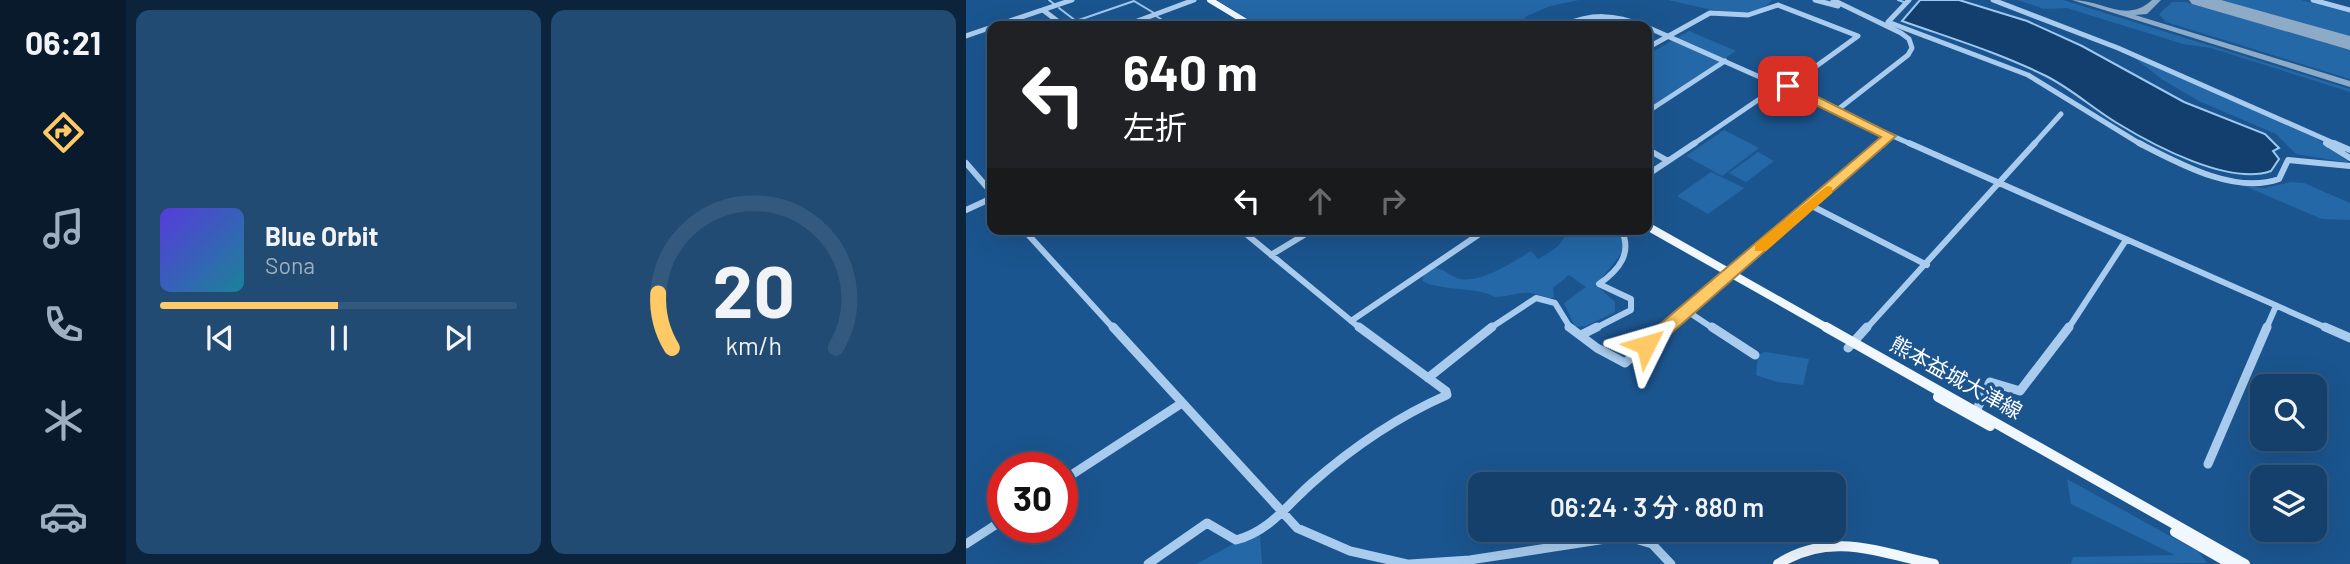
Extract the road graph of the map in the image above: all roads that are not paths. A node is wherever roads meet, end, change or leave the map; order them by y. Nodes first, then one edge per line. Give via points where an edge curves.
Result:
1 (1072, 0) edge
2 (1194, 0) edge
3 (1205, 0) edge
4 (1210, 0) edge
5 (1815, 0) edge
6 (1833, 0) edge
7 (1909, 0) edge
8 (1994, 0) edge
9 (2313, 0) edge
10 (1851, 9) junction
11 (1043, 10) junction
12 (2350, 10) edge
13 (1011, 21) edge
14 (1057, 21) edge
15 (1137, 21) edge
16 (1236, 21) edge
17 (1244, 21) edge
18 (1574, 21) edge
19 (1632, 21) edge
20 (987, 29) edge
21 (1652, 30) edge
22 (966, 36) edge
23 (1667, 36) junction
24 (1652, 45) edge
25 (1725, 61) junction
26 (1783, 86) junction
27 (1652, 109) edge
28 (1836, 111) junction
29 (2061, 114) dead end
30 (1890, 136) junction
31 (2322, 138) junction
32 (2350, 150) edge
33 (1652, 152) edge
34 (2350, 158) edge
35 (1668, 161) junction
36 (966, 163) edge
37 (2350, 166) edge
38 (1652, 172) edge
39 (1999, 184) junction
40 (987, 190) edge
41 (987, 199) edge
42 (1810, 205) junction
43 (966, 210) edge
44 (1652, 232) edge
45 (1028, 235) edge
46 (1247, 235) edge
47 (1304, 235) edge
48 (1478, 235) edge
49 (1624, 235) edge
50 (2126, 240) junction
51 (1270, 255) junction
52 (1927, 265) junction
53 (1729, 275) junction
54 (2276, 306) junction
55 (1687, 311) junction
56 (1350, 321) junction
57 (1581, 335) junction
58 (2350, 338) edge
59 (1850, 346) junction
60 (1755, 355) dead end
61 (1428, 378) junction
62 (1182, 403) junction
63 (1976, 411) junction
64 (2208, 464) dead end
65 (1078, 471) edge
66 (1283, 514) junction
67 (987, 530) edge
68 (966, 544) edge
69 (2226, 560) edge
70 (1147, 564) edge
71 (1409, 564) edge
72 (1671, 564) edge
73 (1778, 564) edge
74 (1934, 564) edge
75 (2245, 564) edge

1 - 11 street
2 - 15 street
3 - 16 main road
4 - 17 main road
5 - 10 street
6 - 10 street
7 - 37 street via 1888,22 1971,48 2030,76 2121,133 2182,162 2255,185 2276,181 2288,160
8 - 31 street via 2118,48
9 - 12 street
10 - 28 street via 1901,33 1912,48
11 - 13 street
11 - 14 street
18 - 19 street via 1603,14
20 - 22 street
21 - 23 street
23 - 24 street
23 - 25 street
23 - 26 street via 1710,13 1748,15 1778,5 1858,36
25 - 26 street
25 - 27 street
26 - 28 street
26 - 35 street
28 - 30 street
29 - 39 street
30 - 39 street
30 - 42 street
31 - 32 street
31 - 34 street
33 - 35 street
35 - 38 street
36 - 40 street
39 - 50 street
39 - 52 street
41 - 43 street
42 - 52 street
42 - 53 street
44 - 53 main road, 熊本益城大津線
45 - 62 street
46 - 51 street
47 - 51 street
48 - 56 street
49 - 57 street via 1627,253 1616,273 1599,284 1631,299 1631,310
50 - 54 street
50 - 63 street via 2023,388 1990,382
51 - 56 street
52 - 59 street
53 - 55 street
53 - 59 main road, 熊本益城大津線
54 - 58 street
54 - 64 street
55 - 57 street via 1625,363
55 - 60 street
56 - 61 street
57 - 61 street via 1570,328 1561,309 1536,298
59 - 63 main road, 熊本益城大津線
59 - 69 main road, 熊本益城大津線
61 - 66 street via 1446,391 1444,398 1407,413 1354,448
62 - 65 street
62 - 66 street
63 - 69 main road, 熊本益城大津線
66 - 70 street via 1243,540 1212,525 1200,526
66 - 71 street via 1313,537 1381,560
67 - 68 street
69 - 75 main road, 熊本益城大津線
71 - 72 street via 1470,560 1625,536 1647,539
73 - 74 main road via 1809,547 1830,544

